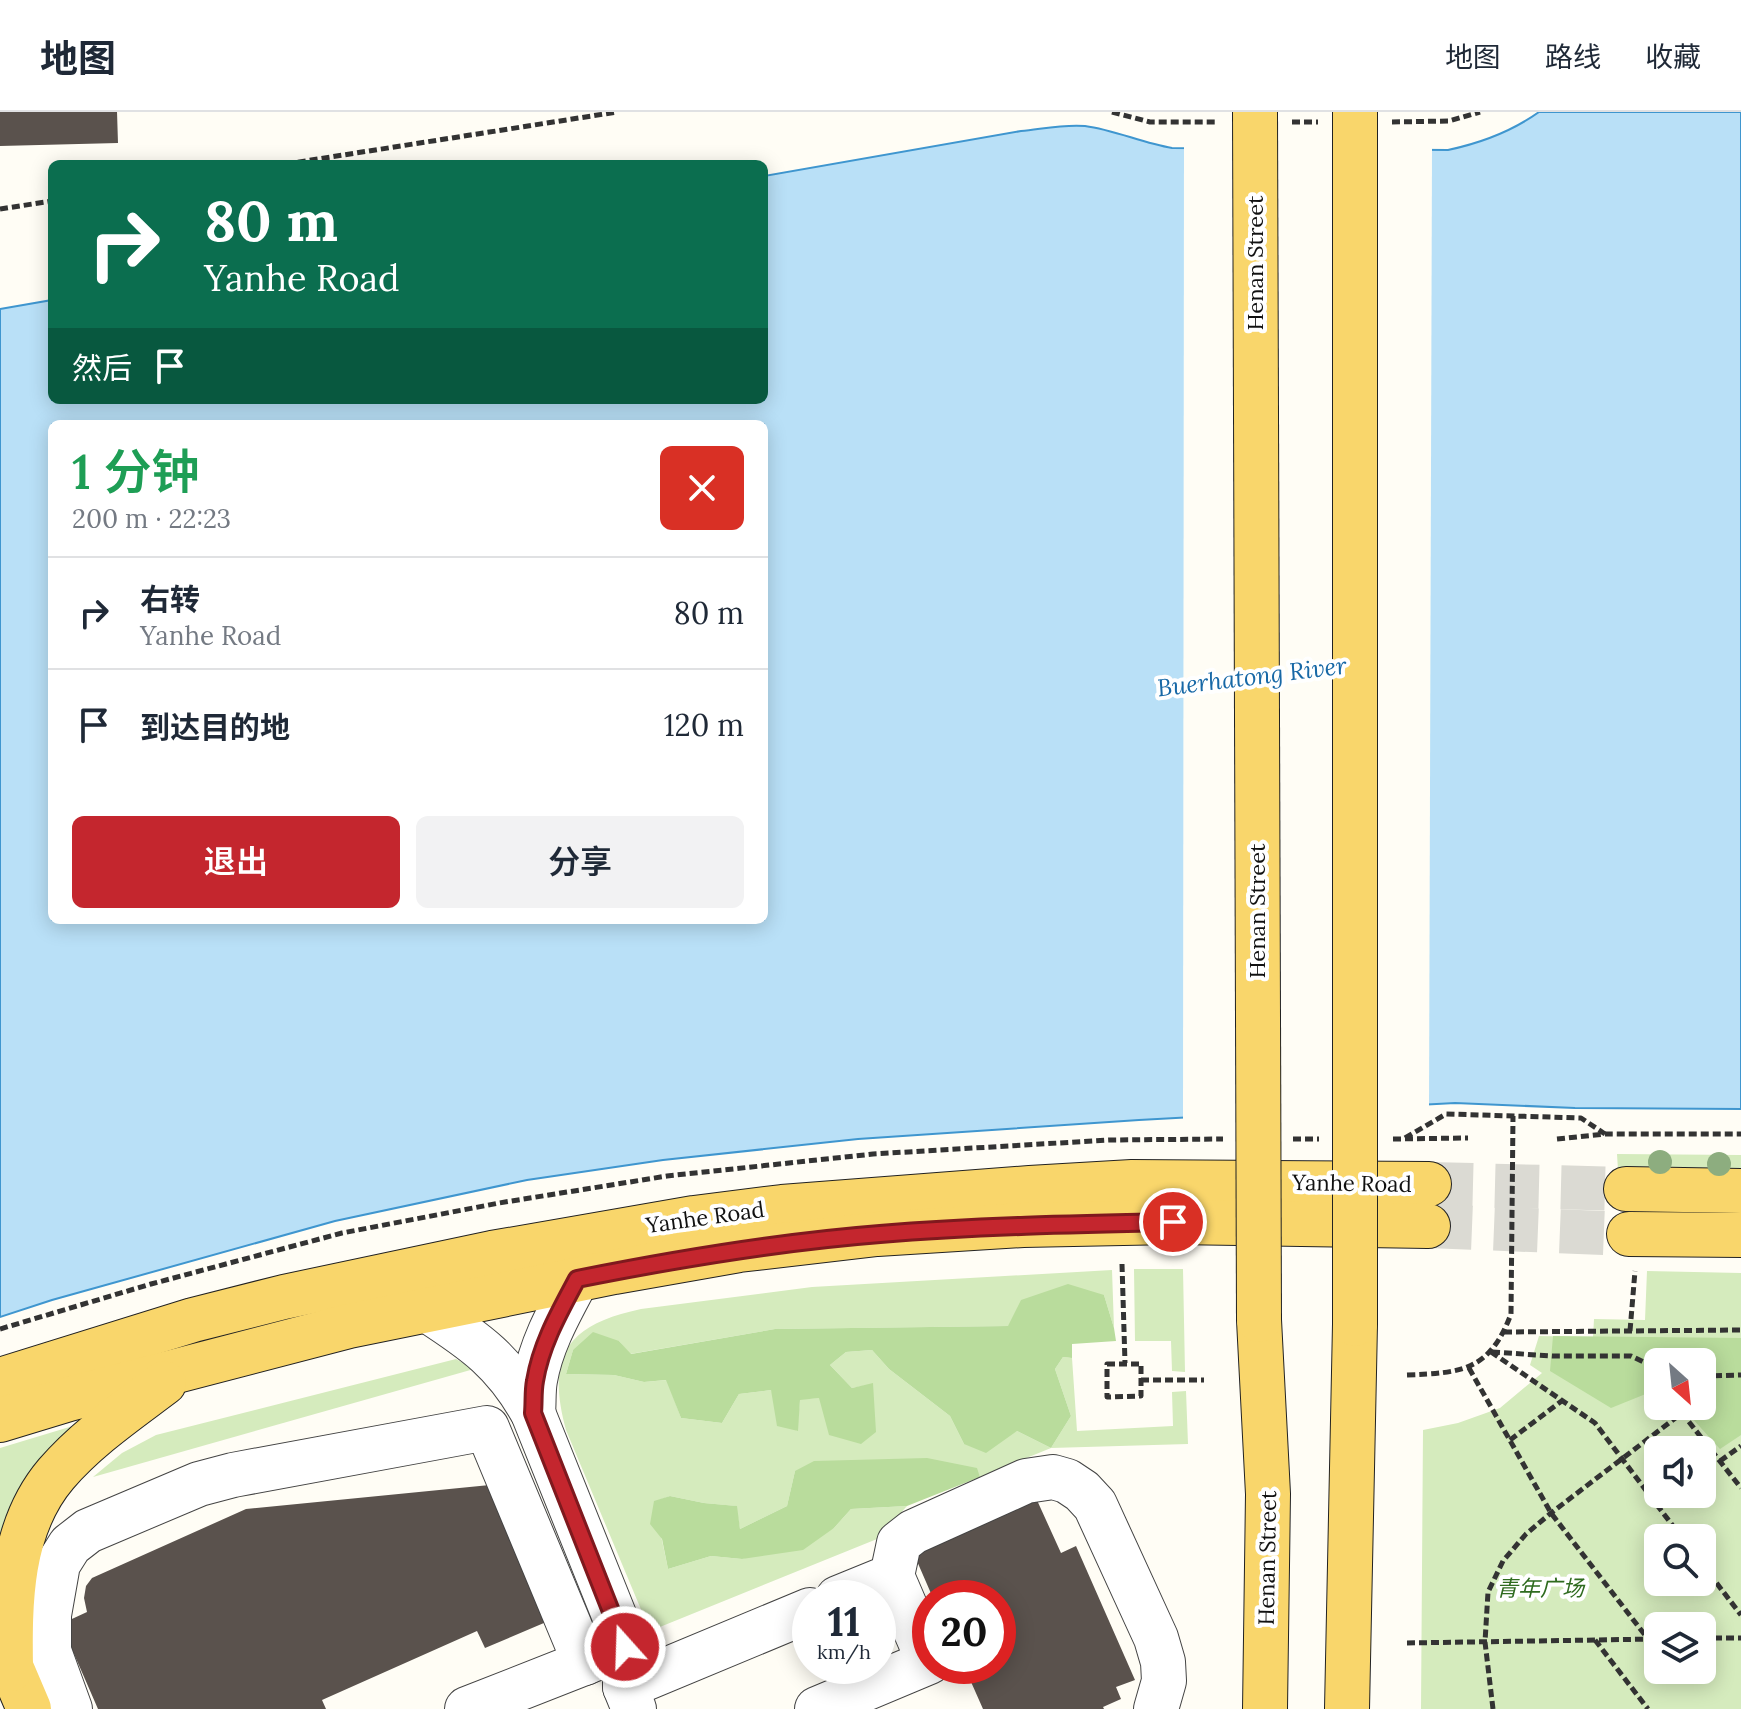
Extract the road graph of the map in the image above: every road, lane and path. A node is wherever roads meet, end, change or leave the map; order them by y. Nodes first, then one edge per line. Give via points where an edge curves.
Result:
1 (617, 112) edge
2 (1255, 112) edge
3 (1355, 112) edge
4 (311, 160) edge
5 (48, 202) edge
6 (0, 209) edge
7 (1513, 1116) junction
8 (1605, 1134) junction
9 (1741, 1134) edge
10 (1405, 1139) dead end
11 (1557, 1139) dead end
12 (1626, 1189) tunnel mouth
13 (1741, 1191) edge
14 (1741, 1235) edge
15 (1632, 1246) joint
16 (1122, 1264) dead end
17 (577, 1279) junction
18 (427, 1310) junction
19 (1741, 1330) edge
20 (1630, 1331) junction
21 (1504, 1332) junction
22 (1491, 1352) junction
23 (1644, 1362) edge
24 (1125, 1363) junction
25 (1469, 1368) junction
26 (179, 1371) junction
27 (1407, 1375) dead end
28 (1741, 1375) edge
29 (1716, 1376) edge
30 (0, 1380) edge
31 (1141, 1380) junction
32 (1204, 1380) dead end
33 (1563, 1400) junction
34 (533, 1413) junction
35 (0, 1420) edge
36 (1510, 1440) junction
37 (1741, 1446) edge
38 (1622, 1459) junction
39 (1720, 1461) junction
40 (1741, 1488) edge
41 (1551, 1513) junction
42 (1671, 1524) edge
43 (892, 1576) junction
44 (882, 1580) edge
45 (1716, 1582) edge
46 (1741, 1615) edge
47 (792, 1617) edge
48 (1644, 1634) edge
49 (1266, 1638) junction
50 (1716, 1638) edge
51 (1741, 1638) edge
52 (1644, 1639) edge
53 (1595, 1640) junction
54 (1485, 1642) junction
55 (1407, 1643) dead end
56 (585, 1663) junction
57 (4, 1679) edge
58 (628, 1681) edge
59 (29, 1709) edge
60 (70, 1709) edge
61 (467, 1709) edge
62 (817, 1709) edge
63 (1156, 1709) edge
64 (1243, 1709) edge
65 (1265, 1709) edge
66 (1347, 1709) edge
67 (1493, 1709) edge
68 (1648, 1709) edge

1 - 4 path
2 - 49 main road, Henan Street, bridge via 1259,1320 1268,1494
3 - 66 main road, bridge via 1355,1324
5 - 6 path
7 - 8 path via 1581,1118
7 - 10 path via 1446,1114
7 - 21 path via 1511,1314
8 - 9 path
8 - 11 path
12 - 13 main road
14 - 15 main road
15 - 20 path
16 - 24 path
17 - 18 main road, Yanhe Road
17 - 30 main road, Yanhe Road via 739,1250 862,1236 1429,1205 1132,1182 782,1207 492,1253 284,1297
17 - 34 lane via 541,1355
18 - 26 main road, Yanhe Road
18 - 34 lane via 486,1350
19 - 20 path
20 - 21 path
21 - 22 path
22 - 23 path via 1631,1356
22 - 25 path
22 - 33 path
24 - 31 path via 1141,1364
24 - 31 path via 1107,1364 1107,1397 1141,1396
25 - 27 path
25 - 36 path
26 - 35 main road, Yanhe Road
26 - 57 main road via 77,1453 33,1509 14,1570
28 - 29 path
31 - 32 path
33 - 36 path
33 - 38 path via 1595,1423
34 - 58 lane
36 - 41 path
37 - 39 path
38 - 39 path via 1682,1413
38 - 41 path
38 - 42 path
39 - 40 path
41 - 48 path
41 - 54 path via 1503,1561 1488,1592
43 - 44 lane
43 - 62 lane via 929,1662
43 - 63 lane via 899,1543 913,1532 1026,1481 1067,1481 1095,1505 1156,1638 1164,1681
45 - 46 path
47 - 58 lane
49 - 64 main road
49 - 65 main road, Henan Street
50 - 51 path
52 - 53 path
53 - 54 path
53 - 68 path
54 - 55 path
54 - 67 path
56 - 58 lane
56 - 60 lane via 487,1428 233,1475 88,1531 58,1564 49,1615 49,1651
56 - 61 lane
57 - 59 main road

